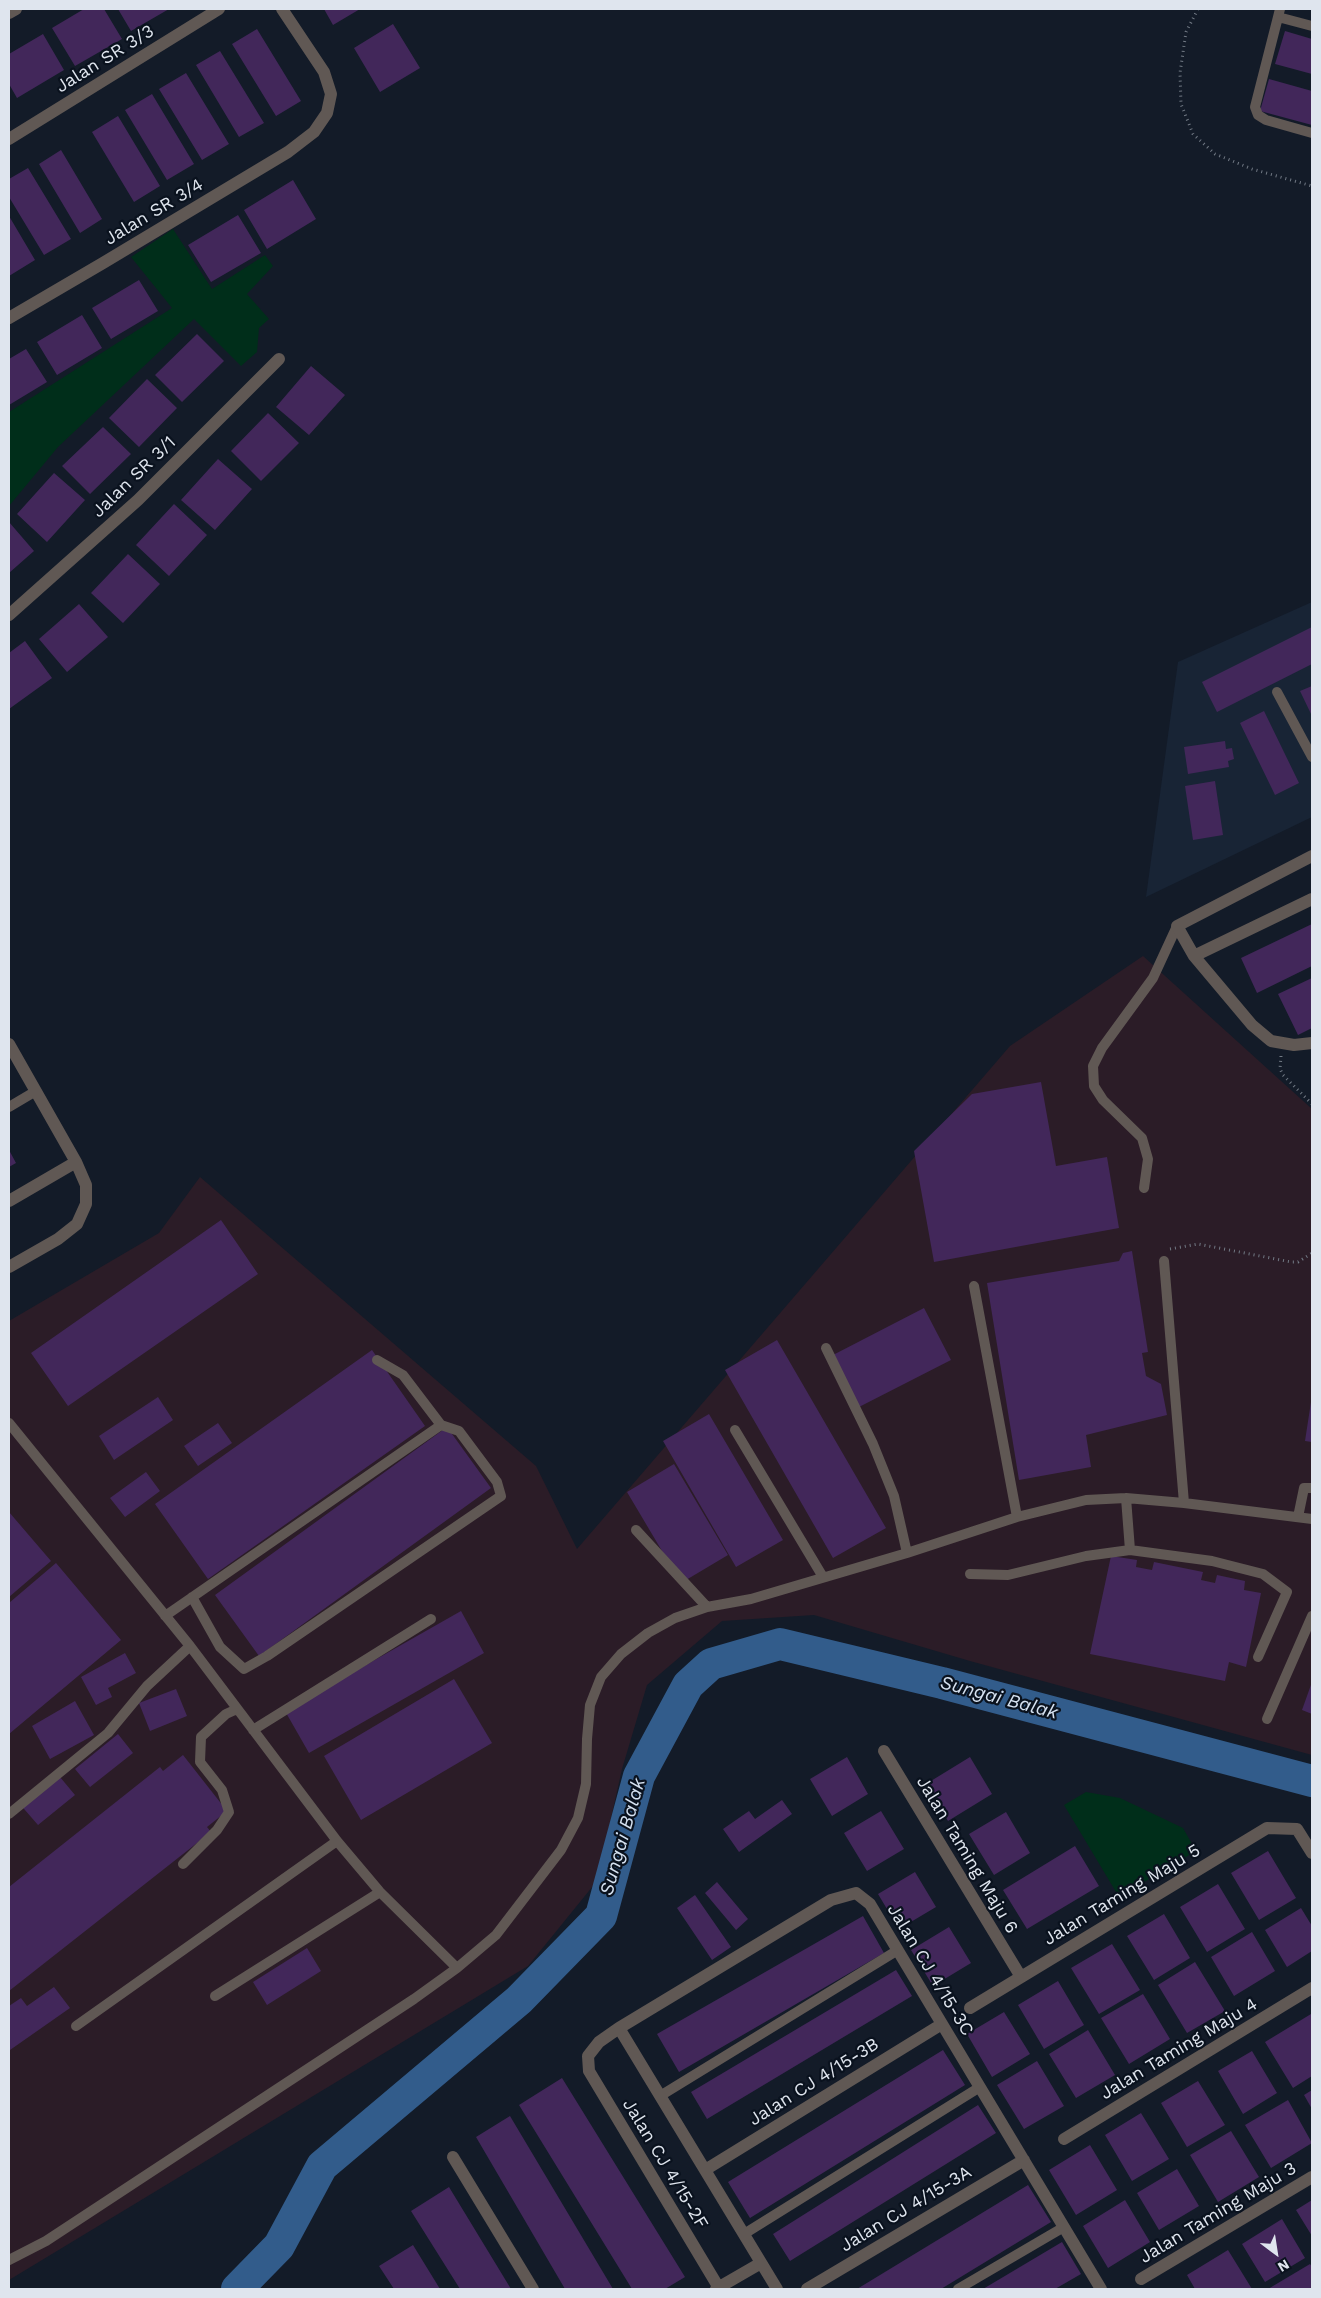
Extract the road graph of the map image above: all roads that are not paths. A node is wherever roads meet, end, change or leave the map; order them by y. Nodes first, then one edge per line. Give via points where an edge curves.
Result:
1 (16, 9) edge
2 (219, 9) edge
3 (282, 9) edge
4 (9, 13) edge
5 (1279, 13) edge
6 (1312, 26) edge
7 (1312, 133) edge
8 (9, 138) edge
9 (9, 318) edge
10 (278, 359) dead end
11 (9, 615) edge
12 (1277, 692) dead end
13 (1312, 757) edge
14 (1312, 856) edge
15 (1312, 899) edge
16 (1177, 926) junction
17 (1194, 956) junction
18 (1312, 1043) edge
19 (9, 1044) edge
20 (36, 1091) junction
21 (9, 1107) edge
22 (76, 1162) junction
23 (1144, 1188) dead end
24 (9, 1200) edge
25 (1164, 1261) road end
26 (9, 1266) edge
27 (974, 1286) dead end
28 (826, 1348) dead end
29 (377, 1360) dead end
30 (9, 1423) edge
31 (441, 1425) junction
32 (735, 1430) dead end
33 (1312, 1488) edge
34 (1126, 1498) junction
35 (1184, 1502) junction
36 (1017, 1517) junction
37 (1298, 1517) junction
38 (1312, 1519) edge
39 (636, 1530) dead end
40 (1130, 1550) junction
41 (907, 1553) junction
42 (970, 1574) dead end
43 (823, 1577) junction
44 (192, 1598) junction
45 (707, 1607) junction
46 (165, 1616) junction
47 (1312, 1616) edge
48 (431, 1620) dead end
49 (190, 1646) junction
50 (1258, 1657) dead end
51 (237, 1709) junction
52 (1267, 1719) dead end
53 (254, 1730) junction
54 (884, 1751) dead end
55 (9, 1814) edge
56 (337, 1841) junction
57 (1312, 1854) edge
58 (183, 1864) dead end
59 (380, 1892) junction
60 (898, 1950) junction
61 (457, 1968) junction
62 (1020, 1977) junction
63 (1312, 1988) edge
64 (215, 1996) dead end
65 (970, 2008) dead end
66 (942, 2024) junction
67 (76, 2026) dead end
68 (619, 2028) junction
69 (588, 2056) joint
70 (980, 2087) junction
71 (660, 2096) junction
72 (1064, 2139) dead end
73 (453, 2157) dead end
74 (1024, 2160) junction
75 (705, 2170) junction
76 (1312, 2177) edge
77 (1064, 2227) junction
78 (744, 2234) junction
79 (9, 2260) edge
80 (761, 2262) junction
81 (1141, 2280) dead end
82 (718, 2288) edge
83 (533, 2289) edge
84 (777, 2289) edge
85 (807, 2289) edge
86 (958, 2289) edge
87 (1101, 2289) edge

1 - 4 street
2 - 8 street, Jalan SR 3/3
3 - 9 street, Jalan SR 3/4 via 324,72 331,94 327,113 314,132 279,157
5 - 6 lane
5 - 7 lane via 1255,107 1258,115 1266,120
10 - 11 street, Jalan SR 3/1 via 138,500
12 - 13 lane
14 - 16 street
15 - 17 street
16 - 17 street
16 - 23 lane via 1153,978 1102,1048 1093,1066 1094,1086 1103,1100 1142,1138 1148,1159
17 - 18 street via 1252,1025 1271,1041 1294,1045
19 - 20 street
20 - 21 lane
20 - 22 street
22 - 24 street
22 - 26 street via 86,1185 86,1204 77,1224 58,1239
25 - 35 lane
27 - 36 lane
28 - 41 lane via 873,1444 894,1496
29 - 31 lane via 403,1375
30 - 46 lane
31 - 44 lane
31 - 44 lane via 458,1431 497,1482 501,1496 244,1669 220,1647
32 - 43 lane
33 - 37 lane via 1304,1488
34 - 35 lane
34 - 36 lane via 1086,1500
34 - 40 lane
35 - 37 lane
36 - 41 lane
37 - 38 lane
39 - 45 lane
40 - 42 lane via 1086,1556 1008,1575
40 - 50 lane via 1212,1561 1263,1574 1287,1592
41 - 43 lane
43 - 45 lane via 751,1599
44 - 46 lane
45 - 61 lane via 675,1618 648,1633 621,1654 601,1677 590,1705 586,1784 578,1818 561,1850 496,1935
46 - 49 lane
47 - 52 lane
48 - 53 lane
49 - 51 lane
49 - 55 lane via 147,1686 108,1733
51 - 53 lane
51 - 58 lane via 226,1714 201,1737 200,1762 222,1790 229,1812 217,1830
53 - 56 lane
54 - 62 street, Jalan Taming Maju 6
56 - 59 lane
56 - 67 lane
57 - 62 street, Jalan Taming Maju 5 via 1297,1829 1267,1828
59 - 61 lane
59 - 64 lane
60 - 66 street, Jalan CJ 4/15-3C
60 - 68 street, Jalan CJ 4/15-3C via 870,1904 856,1893 831,1900
60 - 71 lane
61 - 79 lane via 46,2241
62 - 65 street, Jalan Taming Maju 5
63 - 72 street, Jalan Taming Maju 4
66 - 70 street, Jalan CJ 4/15-3C
66 - 75 street, Jalan CJ 4/15-3B
68 - 69 street, Jalan CJ 4/15-3C via 599,2042
68 - 71 street
69 - 82 street, Jalan CJ 4/15-2F via 589,2071
70 - 74 street, Jalan CJ 4/15-3C
70 - 78 lane
71 - 75 street
73 - 83 street
74 - 77 street, Jalan CJ 4/15-3C
74 - 85 street, Jalan CJ 4/15-3A
75 - 78 street
76 - 81 street, Jalan Taming Maju 3
77 - 86 lane
77 - 87 street, Jalan CJ 4/15-3C
78 - 80 street
80 - 82 street
80 - 84 street

